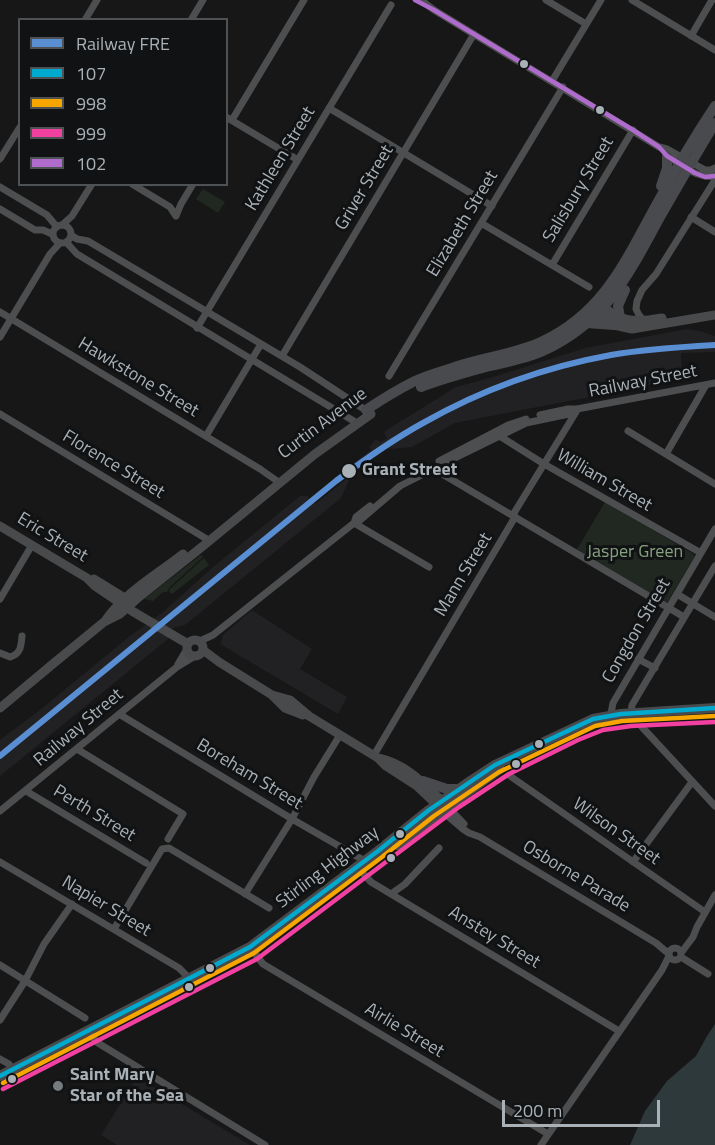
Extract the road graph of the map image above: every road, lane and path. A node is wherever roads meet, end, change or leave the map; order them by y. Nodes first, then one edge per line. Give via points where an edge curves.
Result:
1 (97, 0) edge
2 (203, 0) edge
3 (304, 0) edge
4 (415, 0) edge
5 (421, 0) edge
6 (546, 0) edge
7 (601, 0) edge
8 (632, 0) edge
9 (712, 0) edge
10 (391, 5) dead end
11 (434, 9) junction
12 (86, 18) edge
13 (192, 18) edge
14 (586, 24) junction
15 (474, 34) junction
16 (691, 36) junction
17 (715, 50) edge
18 (552, 81) junction
19 (563, 87) junction
20 (715, 106) edge
21 (329, 108) junction
22 (229, 119) edge
23 (715, 123) edge
24 (18, 130) edge
25 (633, 130) junction
26 (659, 147) junction
27 (404, 153) junction
28 (667, 156) junction
29 (0, 159) edge
30 (298, 160) junction
31 (685, 163) junction
32 (715, 168) edge
33 (705, 177) junction
34 (715, 178) edge
35 (91, 186) edge
36 (135, 186) edge
37 (192, 186) edge
38 (0, 187) edge
39 (702, 199) junction
40 (658, 201) junction
41 (492, 206) junction
42 (0, 209) edge
43 (691, 217) junction
44 (481, 223) junction
45 (715, 232) edge
46 (61, 234) junction
47 (636, 262) junction
48 (552, 265) junction
49 (589, 287) dead end
50 (598, 307) junction
51 (715, 310) edge
52 (207, 311) junction
53 (0, 312) edge
54 (715, 315) edge
55 (11, 319) junction
56 (644, 321) junction
57 (617, 322) junction
58 (656, 322) junction
59 (587, 323) junction
60 (197, 328) junction
61 (0, 337) edge
62 (261, 344) junction
63 (282, 356) junction
64 (251, 360) junction
65 (389, 376) dead end
66 (715, 383) edge
67 (706, 385) junction
68 (577, 409) junction
69 (368, 412) junction
70 (0, 414) edge
71 (354, 422) junction
72 (628, 431) dead end
73 (497, 434) junction
74 (206, 436) junction
75 (666, 454) junction
76 (544, 464) junction
77 (432, 468) junction
78 (279, 481) junction
79 (715, 484) edge
80 (515, 518) junction
81 (354, 523) junction
82 (0, 526) edge
83 (715, 529) edge
84 (207, 540) junction
85 (32, 545) junction
86 (701, 553) junction
87 (715, 566) edge
88 (429, 567) dead end
89 (87, 578) junction
90 (100, 582) junction
91 (137, 589) junction
92 (677, 594) junction
93 (0, 599) edge
94 (126, 603) junction
95 (693, 603) junction
96 (668, 608) junction
97 (684, 617) junction
98 (715, 617) edge
99 (22, 636) dead end
100 (196, 648) junction
101 (0, 653) edge
102 (638, 659) junction
103 (655, 668) junction
104 (1, 707) edge
105 (715, 708) edge
106 (119, 714) junction
107 (715, 714) edge
108 (630, 716) junction
109 (612, 718) junction
110 (642, 727) dead end
111 (340, 735) junction
112 (77, 749) junction
113 (376, 756) junction
114 (510, 776) dead end
115 (423, 781) junction
116 (692, 782) junction
117 (458, 789) junction
118 (26, 790) junction
119 (442, 806) junction
120 (715, 806) edge
121 (0, 812) edge
122 (292, 819) junction
123 (168, 838) dead end
124 (439, 848) dead end
125 (0, 862) edge
126 (633, 862) junction
127 (146, 863) dead end
128 (361, 865) junction
129 (405, 884) junction
130 (245, 894) junction
131 (391, 894) junction
132 (715, 895) edge
133 (403, 901) junction
134 (72, 904) junction
135 (269, 908) dead end
136 (705, 912) junction
137 (114, 928) junction
138 (252, 950) junction
139 (675, 954) junction
140 (0, 965) edge
141 (708, 974) dead end
142 (25, 981) junction
143 (191, 981) junction
144 (85, 1018) dead end
145 (0, 1020) edge
146 (619, 1031) junction
147 (91, 1032) junction
148 (0, 1059) edge
149 (14, 1072) junction
150 (0, 1076) edge
151 (0, 1082) edge
152 (548, 1134) junction
153 (265, 1145) edge
154 (540, 1145) edge

1 - 12 street
2 - 13 street
3 - 22 street
4 - 11 street
5 - 11 street
6 - 14 street
7 - 14 street
8 - 16 street
9 - 16 street
10 - 21 street, Kathleen Street
11 - 15 street
14 - 18 street
15 - 18 street
15 - 27 street, Griver Street
16 - 17 street
18 - 19 street
19 - 25 street
19 - 41 street, Elizabeth Street
20 - 31 highway
21 - 27 street
21 - 30 street, Kathleen Street
22 - 30 street
23 - 31 highway
24 - 29 street
25 - 26 street
25 - 48 street, Salisbury Street
26 - 28 street
26 - 31 street
27 - 41 street
27 - 63 street, Griver Street
28 - 31 street
28 - 40 highway
30 - 52 street, Kathleen Street
31 - 32 street via 705,170
31 - 33 street
31 - 40 highway
31 - 47 highway
33 - 34 street
33 - 39 street
34 - 39 street
35 - 46 street
36 - 37 street via 170,207 177,219
38 - 46 street via 47,214
39 - 43 street
40 - 50 highway
41 - 44 street, Elizabeth Street
42 - 46 street via 35,230
43 - 45 street
43 - 56 street via 639,296 636,309
44 - 48 street
44 - 65 street, Elizabeth Street
46 - 52 street via 88,241
46 - 55 street
46 - 60 street via 77,254
47 - 50 highway via 617,291
47 - 57 highway via 632,280 618,303
48 - 49 street
50 - 57 main road
50 - 59 highway, Curtin Avenue
50 - 69 highway, Curtin Avenue via 545,341 413,382
51 - 58 main road
52 - 60 street, Kathleen Street
52 - 62 street
53 - 55 street, Hawkstone Street
54 - 58 main road
55 - 61 street
55 - 74 street, Hawkstone Street
56 - 57 main road
56 - 58 main road
57 - 58 main road via 632,329
57 - 59 highway
59 - 69 highway, Curtin Avenue via 574,334 526,358 451,376
60 - 64 street
62 - 63 street
62 - 64 street
63 - 69 street
64 - 71 street
64 - 74 street
66 - 67 street, Railway Street
67 - 68 street, Railway Street
67 - 75 street
68 - 73 street, Railway Street
68 - 76 street, Mann Street
69 - 71 main road, Curtin Avenue
70 - 84 street, Florence Street
71 - 78 main road, Curtin Avenue
72 - 75 street
73 - 76 street, William Street
73 - 77 street, Railway Street
74 - 78 street, Hawkstone Street
75 - 79 street
76 - 80 street, Mann Street via 514,513
76 - 86 street, William Street
77 - 80 street
77 - 81 street, Railway Street via 396,485 356,517
78 - 84 main road, Curtin Avenue
80 - 96 street
80 - 113 street, Mann Street
81 - 88 street
81 - 100 street, Railway Street
82 - 85 main road, Eric Street
83 - 86 street, Congdon Street
84 - 91 main road, Curtin Avenue
84 - 94 main road, Curtin Avenue
85 - 89 main road, Eric Street
85 - 93 street
86 - 92 street, Congdon Street
87 - 95 street, Congdon Street
89 - 90 main road, Eric Street
89 - 94 main road, Eric Street
90 - 91 main road via 123,590
90 - 94 main road, Eric Street
91 - 94 main road, Curtin Avenue
92 - 95 street
92 - 96 street, Congdon Street
94 - 100 main road, Eric Street
94 - 104 main road, Curtin Avenue via 120,614 104,622
95 - 97 street, Congdon Street
95 - 98 street
96 - 97 street
96 - 102 street, Congdon Street
97 - 103 street, Congdon Street
99 - 101 street via 25,644 13,657
100 - 106 street, Railway Street
100 - 111 main road, Eric Street via 272,695 290,700
102 - 103 street
102 - 109 street, Congdon Street via 613,703
103 - 108 street, Congdon Street via 632,705
105 - 108 highway, Stirling Highway
106 - 112 street, Railway Street
106 - 122 street, Boreham Street
107 - 108 highway, Stirling Highway
108 - 109 highway, Stirling Highway
109 - 117 highway, Stirling Highway via 593,719 519,753
109 - 119 highway, Stirling Highway via 505,766
110 - 116 street
111 - 113 main road, Eric Street
111 - 122 street
112 - 118 street, Railway Street
112 - 123 street via 183,814
113 - 115 main road, Eric Street via 390,760
113 - 119 main road, Eric Street
114 - 126 street, Wilson Street
115 - 117 highway
115 - 119 main road, Eric Street
116 - 120 street
116 - 126 street
117 - 119 highway, Stirling Highway
118 - 121 street, Railway Street
118 - 127 street, Perth Street
119 - 128 highway, Stirling Highway
119 - 139 street, Osborne Parade via 469,833
122 - 128 street, Boreham Street
122 - 130 street
124 - 129 street
125 - 134 street, Napier Street
126 - 136 street, Wilson Street
128 - 131 street, Anstey Street via 370,882
128 - 138 highway, Stirling Highway
129 - 131 street
129 - 133 street
130 - 135 street
130 - 137 street via 169,848 162,849
131 - 133 street, Anstey Street
132 - 136 street
133 - 146 street, Anstey Street
134 - 137 street, Napier Street
134 - 142 street via 44,944
136 - 139 street
137 - 143 street, Napier Street via 179,968
138 - 143 highway, Stirling Highway
138 - 152 street, Airlie Street via 263,964
139 - 141 street, Osborne Parade
139 - 146 street
140 - 142 street
142 - 144 street
142 - 145 street
143 - 147 highway, Stirling Highway
146 - 152 street
147 - 149 highway, Stirling Highway
147 - 153 street via 104,1046
148 - 149 street
149 - 150 highway, Stirling Highway
149 - 151 highway, Stirling Highway
152 - 154 street

